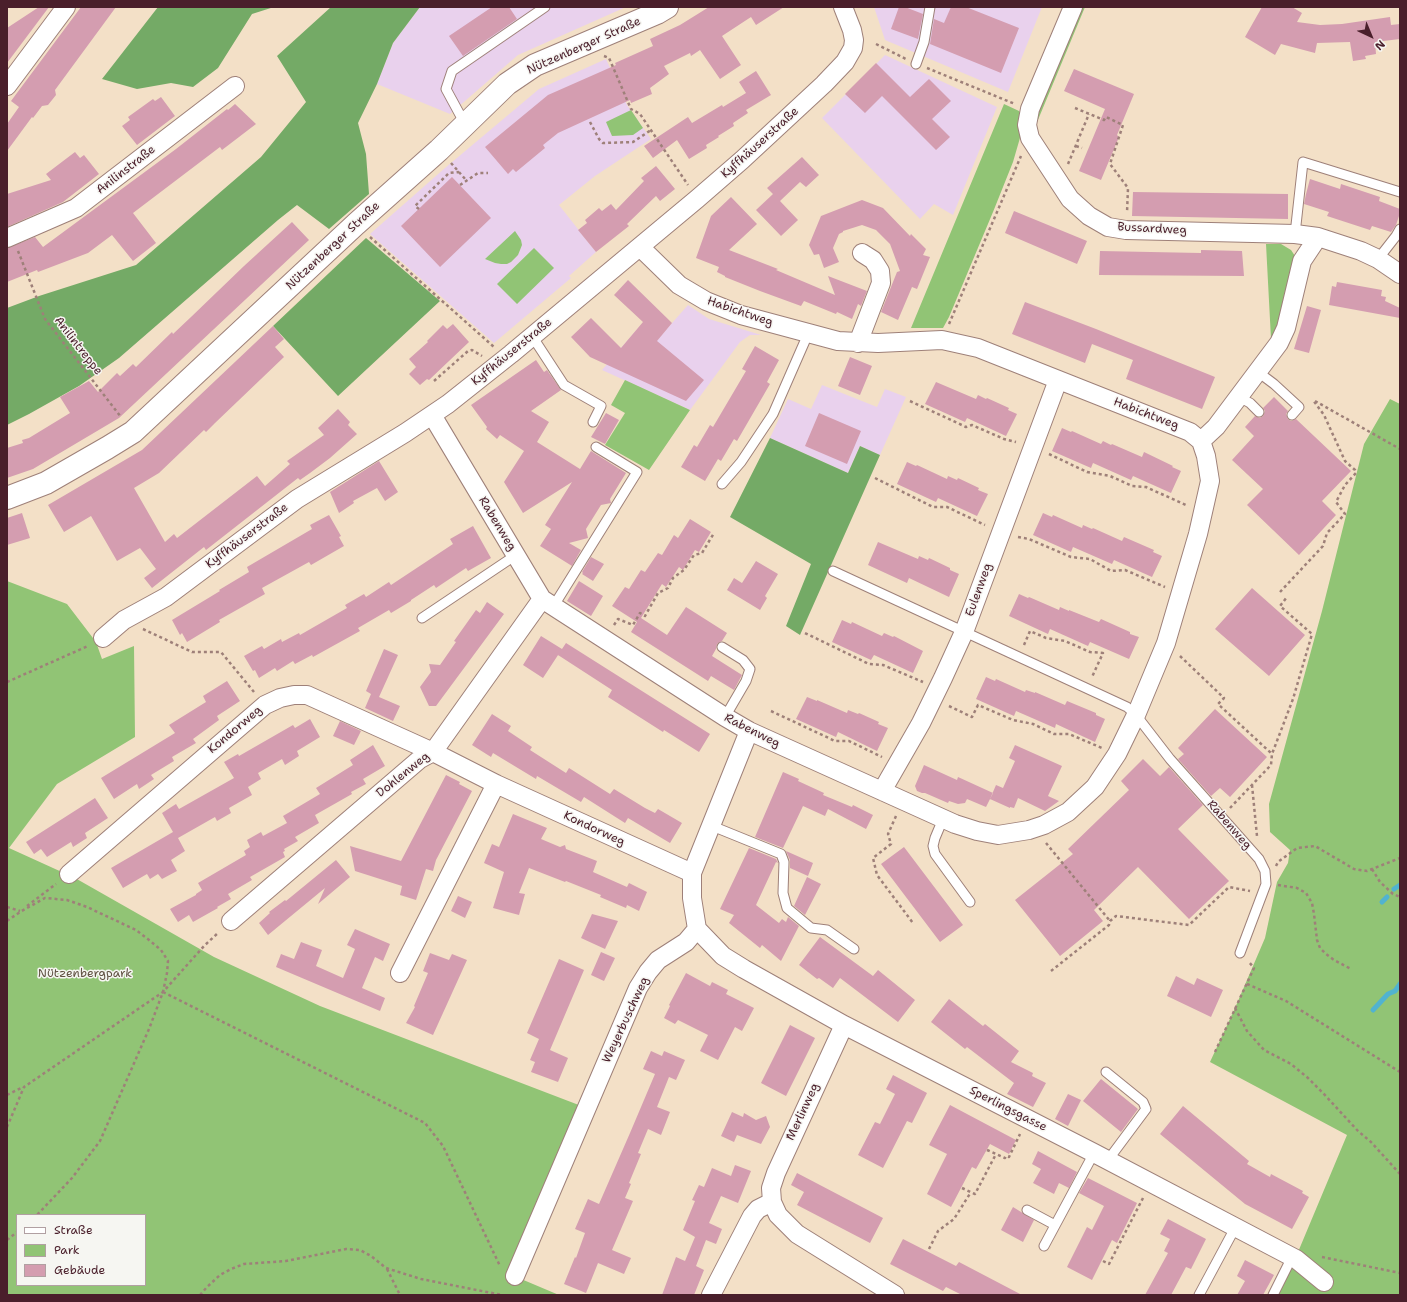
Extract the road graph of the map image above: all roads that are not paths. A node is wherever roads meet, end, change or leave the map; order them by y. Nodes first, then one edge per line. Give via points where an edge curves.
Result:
1 (66, 7) edge
2 (545, 7) edge
3 (667, 7) edge
4 (843, 7) edge
5 (930, 7) edge
6 (1073, 7) edge
7 (916, 64) road end
8 (7, 86) edge
9 (235, 86) dead end
10 (465, 124) junction
11 (1400, 192) edge
12 (1400, 229) edge
13 (1294, 234) junction
14 (9, 237) edge
15 (1318, 237) junction
16 (640, 246) junction
17 (862, 254) dead end
18 (1378, 259) junction
19 (1400, 274) edge
20 (808, 334) junction
21 (532, 336) junction
22 (858, 342) junction
23 (1258, 372) junction
24 (1058, 380) junction
25 (1239, 397) junction
26 (1259, 412) dead end
27 (1292, 415) dead end
28 (432, 416) junction
29 (593, 422) dead end
30 (1201, 441) junction
31 (596, 447) dead end
32 (722, 484) dead end
33 (7, 498) edge
34 (516, 555) junction
35 (833, 571) dead end
36 (548, 603) junction
37 (422, 618) dead end
38 (964, 632) junction
39 (103, 638) road end
40 (722, 647) dead end
41 (1136, 715) junction
42 (725, 717) junction
43 (749, 731) junction
44 (433, 752) junction
45 (496, 784) junction
46 (882, 791) junction
47 (943, 819) junction
48 (712, 826) junction
49 (692, 873) junction
50 (64, 878) road end
51 (970, 902) dead end
52 (231, 921) road end
53 (697, 929) junction
54 (854, 949) dead end
55 (1240, 953) road end
56 (400, 973) dead end
57 (844, 1025) junction
58 (1106, 1072) dead end
59 (1101, 1157) junction
60 (772, 1202) junction
61 (1027, 1210) dead end
62 (1055, 1225) junction
63 (1235, 1228) junction
64 (1044, 1246) dead end
65 (1292, 1257) junction
66 (508, 1271) road end
67 (1324, 1282) dead end
68 (711, 1295) edge
69 (895, 1295) edge
70 (1199, 1295) edge
71 (1274, 1295) edge

1 - 8 street
2 - 10 lane via 452,71 446,89
3 - 10 street, Nützenberger Straße via 535,65 506,84
4 - 16 street, Kyffhäuserstraße via 854,40 853,48 845,62 819,90 742,160
5 - 7 lane via 924,42
6 - 13 street, Bussardweg via 1030,109 1027,125 1030,138 1070,199 1089,216 1108,227 1126,230
9 - 14 street, Anilinstraße via 76,208
10 - 33 street, Nützenberger Straße via 133,432 46,483
11 - 13 lane via 1303,162
12 - 18 lane
13 - 15 street, Bussardweg
15 - 18 street, Bussardweg
15 - 23 street via 1302,261 1286,328 1279,343
16 - 20 street, Habichtweg via 679,285 706,301 741,315
16 - 21 street, Kyffhäuserstraße
17 - 22 street via 873,260 880,271 881,283
18 - 19 street, Bussardweg
20 - 22 street, Habichtweg via 838,341
20 - 32 lane via 773,414 741,462
21 - 28 street, Kyffhäuserstraße
21 - 29 lane via 564,385 601,406
22 - 24 street, Habichtweg via 942,340 978,348
23 - 25 street
23 - 27 lane via 1299,407
24 - 30 street, Habichtweg via 1190,432
24 - 38 street, Eulenweg
25 - 26 lane
25 - 30 street via 1216,427
28 - 34 street, Rabenweg
28 - 39 street, Kyffhäuserstraße via 297,499 166,597 124,620
30 - 41 street, Rabenweg via 1210,481 1203,513 1166,643
31 - 36 lane via 637,472
34 - 36 street, Rabenweg
34 - 37 lane
35 - 38 lane
36 - 42 street, Rabenweg
36 - 44 street, Dohlenweg
38 - 41 lane via 1127,707
38 - 46 street, Eulenweg via 936,693
40 - 42 lane via 742,660 750,669 746,682
41 - 47 street, Rabenweg via 1102,778 1082,800 1063,815 1035,828 998,834 977,831
41 - 55 lane, Rabenweg via 1170,759 1259,859 1265,871 1264,889
42 - 43 street, Rabenweg
43 - 46 street, Rabenweg
43 - 48 street
44 - 45 street, Kondorweg
44 - 50 street, Kondorweg via 307,695 280,698 265,705
44 - 52 street, Dohlenweg via 420,759
45 - 49 street, Kondorweg
45 - 56 street
46 - 47 street, Rabenweg
47 - 51 lane via 935,838 934,854
48 - 49 street
48 - 54 lane via 781,854 784,862 783,893 787,908 811,928 827,930
49 - 53 street via 692,898
53 - 57 street, Sperlingsgasse via 733,963
53 - 66 street, Weyerbuschweg via 686,942 658,960 638,988
57 - 59 street, Sperlingsgasse
57 - 60 street, Merlinweg via 776,1173 771,1188
58 - 59 lane via 1143,1102 1146,1109
59 - 62 lane
59 - 63 street, Sperlingsgasse
60 - 68 street via 758,1209 752,1216
60 - 69 street via 778,1215 797,1234
61 - 62 lane
62 - 64 lane
63 - 65 street, Sperlingsgasse
63 - 70 lane
65 - 67 street, Sperlingsgasse
65 - 71 lane

